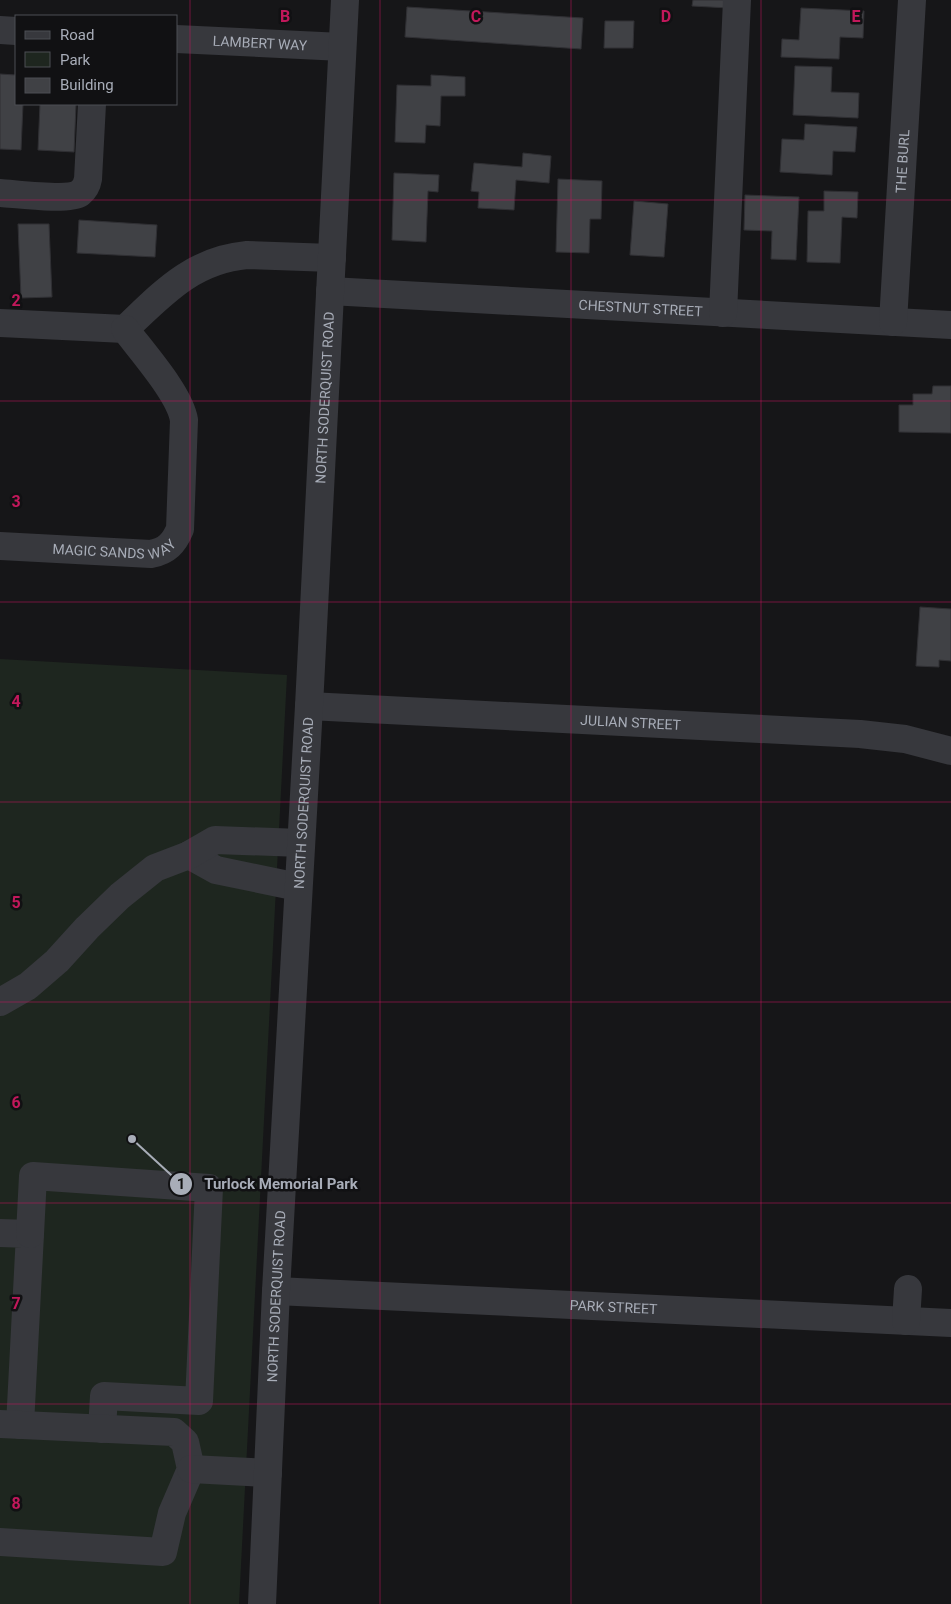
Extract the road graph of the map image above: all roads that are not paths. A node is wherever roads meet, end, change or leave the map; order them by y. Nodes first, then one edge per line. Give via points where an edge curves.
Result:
1 (345, 0) edge
2 (737, 0) edge
3 (912, 0) edge
4 (0, 30) edge
5 (15, 31) edge
6 (178, 39) edge
7 (342, 47) junction
8 (92, 105) edge
9 (0, 193) edge
10 (332, 258) junction
11 (330, 291) junction
12 (723, 313) junction
13 (893, 322) junction
14 (0, 323) edge
15 (951, 325) edge
16 (125, 330) junction
17 (0, 546) edge
18 (309, 706) junction
19 (951, 751) edge
20 (301, 843) junction
21 (189, 855) junction
22 (298, 887) junction
23 (0, 1002) edge
24 (0, 1233) edge
25 (30, 1234) junction
26 (908, 1289) dead end
27 (276, 1291) junction
28 (906, 1321) junction
29 (951, 1323) edge
30 (10, 1424) edge
31 (102, 1429) junction
32 (191, 1469) junction
33 (268, 1473) junction
34 (0, 1542) edge
35 (262, 1604) edge

1 - 7 street, NORTH SODERQUIST ROAD
2 - 12 street
3 - 13 street, THE BURL
4 - 5 street
6 - 7 street, LAMBERT WAY
7 - 10 street, NORTH SODERQUIST ROAD
8 - 9 street via 88,179 82,192 67,197
10 - 11 street, NORTH SODERQUIST ROAD
10 - 16 street via 247,255 215,261 180,279
11 - 12 street, CHESTNUT STREET
11 - 18 street, NORTH SODERQUIST ROAD
12 - 13 street, CHESTNUT STREET
13 - 15 street, CHESTNUT STREET
14 - 16 street
16 - 17 street, MAGIC SANDS WAY via 183,410 180,529 174,541 152,554
18 - 19 street, JULIAN STREET via 868,734 905,739
18 - 20 street, NORTH SODERQUIST ROAD
20 - 21 street via 215,840
20 - 22 street, NORTH SODERQUIST ROAD
21 - 22 street via 216,870
21 - 23 street via 154,868 120,896 57,961 28,986
22 - 27 street, NORTH SODERQUIST ROAD
24 - 25 street
25 - 30 street
25 - 31 street via 33,1176 209,1188 199,1401 104,1396
26 - 28 street
27 - 28 street, PARK STREET
27 - 33 street, NORTH SODERQUIST ROAD
28 - 29 street, PARK STREET
30 - 31 street
31 - 32 street via 174,1432 185,1442
32 - 33 street
32 - 34 street via 172,1513 163,1552
33 - 35 street, NORTH SODERQUIST ROAD

